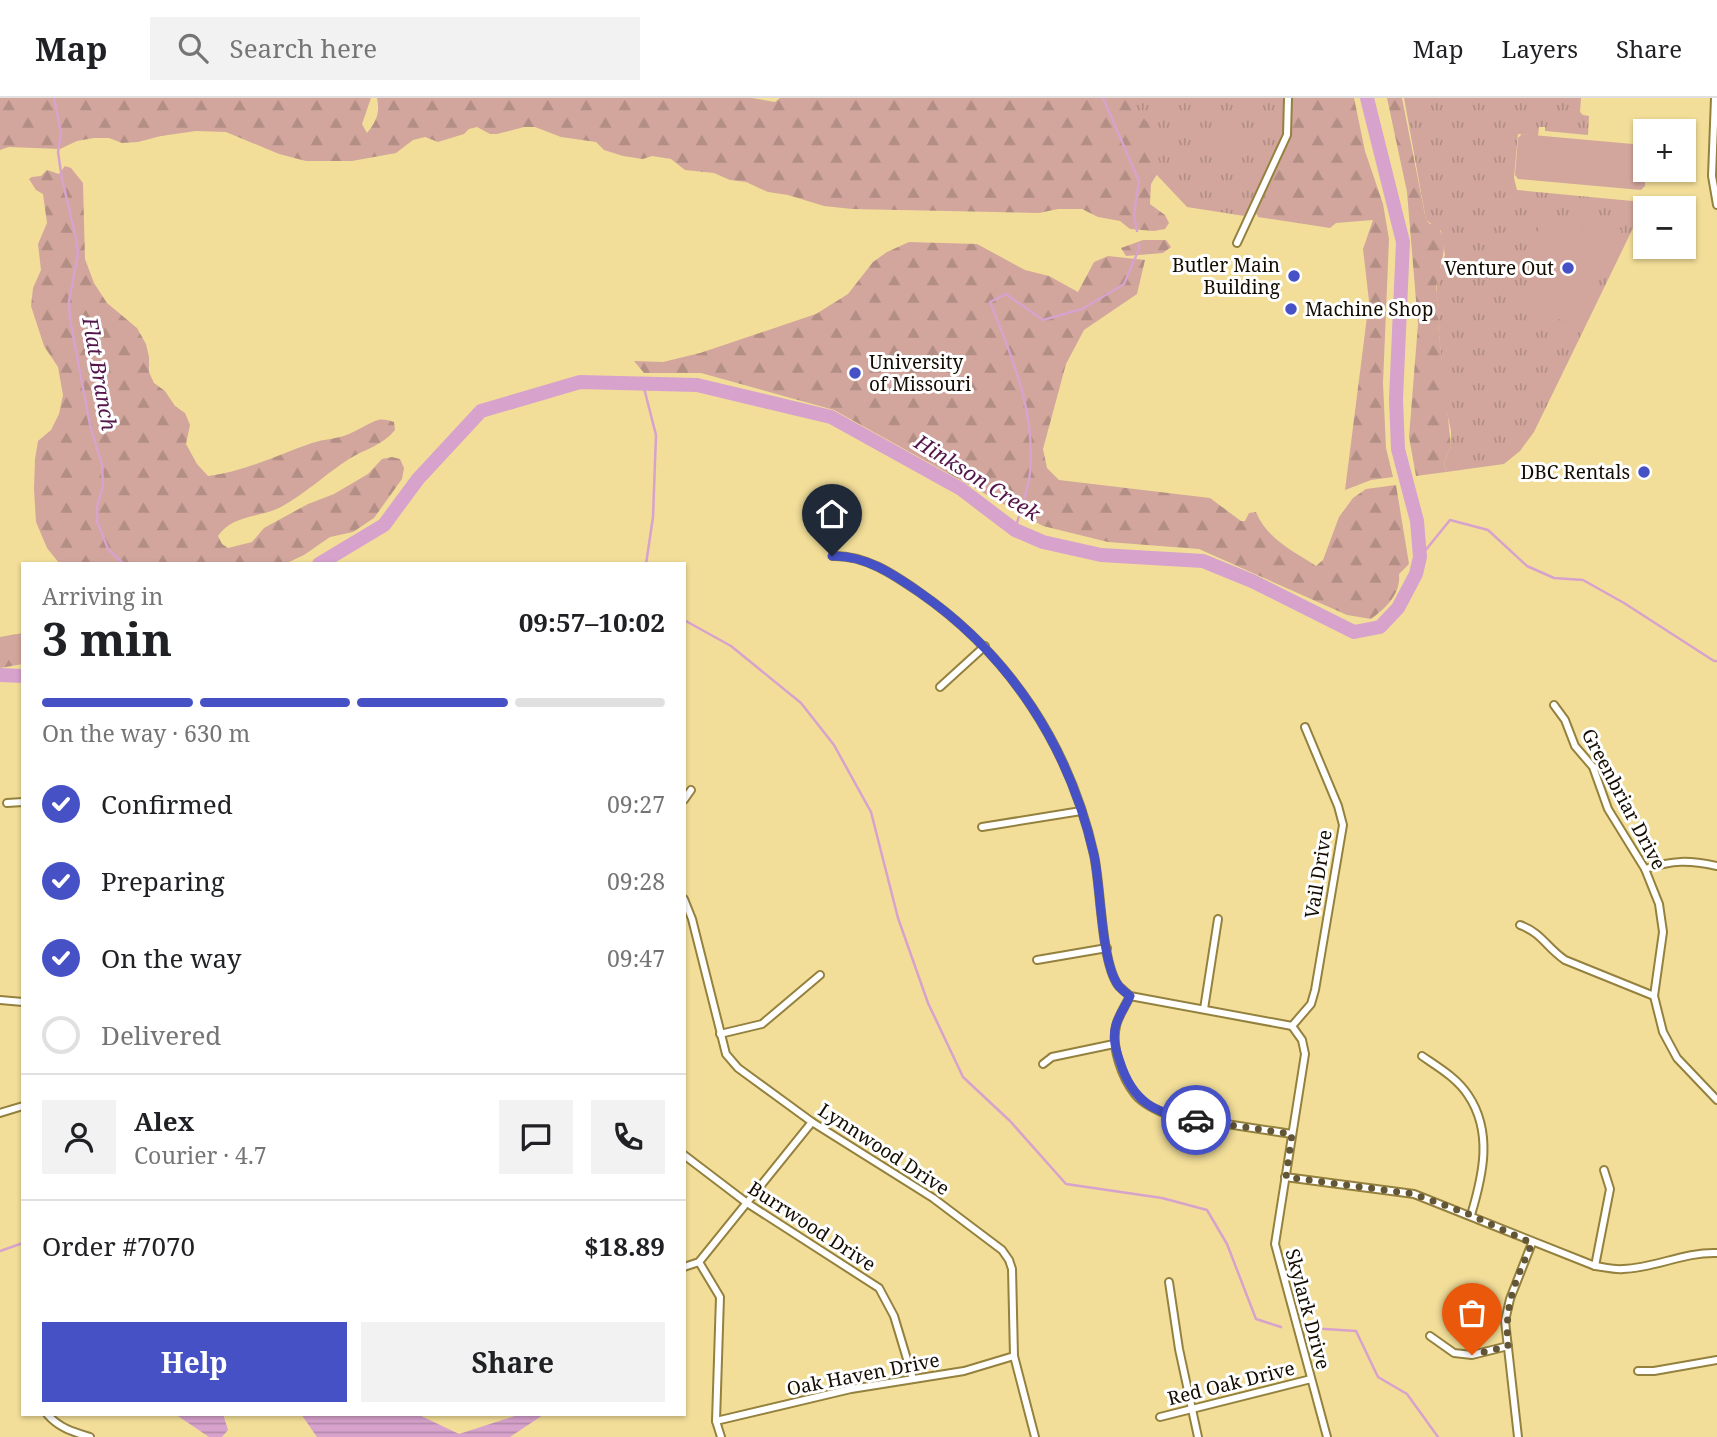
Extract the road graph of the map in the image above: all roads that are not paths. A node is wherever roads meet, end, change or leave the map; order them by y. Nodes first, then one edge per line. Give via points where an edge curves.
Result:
1 (1288, 98) edge
2 (1715, 98) edge
3 (1717, 205) edge
4 (1237, 243) dead end
5 (832, 556) dead end
6 (985, 646) junction
7 (940, 687) dead end
8 (1554, 705) dead end
9 (1305, 727) dead end
10 (691, 790) dead end
11 (686, 797) edge
12 (21, 802) edge
13 (7, 803) dead end
14 (1081, 811) junction
15 (982, 827) dead end
16 (1717, 866) edge
17 (1645, 869) junction
18 (686, 904) edge
19 (1218, 919) dead end
20 (1520, 925) dead end
21 (1107, 948) junction
22 (1037, 960) dead end
23 (820, 975) dead end
24 (1130, 996) junction
25 (1654, 996) junction
26 (0, 999) edge
27 (21, 1002) edge
28 (1205, 1009) junction
29 (1292, 1026) junction
30 (720, 1034) junction
31 (1114, 1044) junction
32 (1422, 1056) dead end
33 (1043, 1063) dead end
34 (1717, 1100) edge
35 (21, 1107) edge
36 (0, 1113) edge
37 (812, 1122) junction
38 (1292, 1134) junction
39 (686, 1157) edge
40 (1604, 1170) dead end
41 (1286, 1177) junction
42 (747, 1203) junction
43 (1471, 1215) junction
44 (1532, 1243) junction
45 (1717, 1253) edge
46 (699, 1262) junction
47 (686, 1266) edge
48 (1595, 1266) junction
49 (1169, 1282) dead end
50 (1430, 1336) dead end
51 (1508, 1346) junction
52 (1014, 1356) junction
53 (1717, 1360) edge
54 (1638, 1371) dead end
55 (913, 1379) junction
56 (1311, 1379) junction
57 (1191, 1409) junction
58 (49, 1416) edge
59 (1160, 1417) dead end
60 (716, 1422) junction
61 (90, 1437) edge
62 (720, 1437) edge
63 (1035, 1437) edge
64 (1198, 1437) edge
65 (1327, 1437) edge
66 (1518, 1437) edge

1 - 4 street via 1287,135
2 - 3 street via 1712,176
5 - 6 street via 851,555 893,574
6 - 7 street
6 - 14 street via 1038,716 1063,762
8 - 17 street, Greenbriar Drive via 1566,720 1575,746 1593,767 1608,809
9 - 29 street, Vail Drive via 1343,825 1315,990 1311,1004
10 - 11 street
12 - 13 street
14 - 15 street
14 - 21 street via 1094,856
16 - 17 street via 1690,860
17 - 25 street, Greenbriar Drive via 1659,904 1663,932
18 - 30 street, Lynnwood Drive
19 - 28 street
20 - 25 street via 1536,931 1565,960
21 - 22 street
21 - 24 street via 1119,986
23 - 30 street via 762,1024
24 - 28 street
24 - 31 street via 1116,1025
25 - 34 street, Greenbriar Drive via 1663,1032 1676,1058
26 - 27 street
28 - 29 street
29 - 38 street, Skylark Drive via 1305,1054
30 - 37 street, Lynnwood Drive via 726,1054 738,1068
31 - 33 street
31 - 38 street via 1135,1094 1150,1107 1168,1115
32 - 43 street via 1467,1093 1479,1117 1484,1162
35 - 36 street
37 - 42 street
37 - 52 street, Lynnwood Drive via 933,1198 1002,1250 1012,1269
38 - 41 street, Skylark Drive
39 - 42 street, Burrwood Drive
40 - 48 street via 1610,1189
41 - 43 street via 1414,1194
41 - 56 street, Skylark Drive via 1275,1244
42 - 46 street
42 - 55 street, Burrwood Drive via 879,1288 894,1316
43 - 44 street
44 - 48 street
44 - 51 street via 1510,1299
45 - 48 street via 1688,1254 1621,1270
46 - 47 street
46 - 60 street via 720,1297
49 - 57 street
50 - 51 street via 1454,1353 1472,1355
51 - 66 street
52 - 55 street, Oak Haven Drive via 964,1371
52 - 63 street, Lynnwood Drive
53 - 54 street
55 - 60 street, Oak Haven Drive via 850,1389
56 - 57 street, Red Oak Drive
56 - 65 street, Skylark Drive
57 - 59 street, Red Oak Drive
57 - 64 street
58 - 61 street via 67,1430
60 - 62 street

